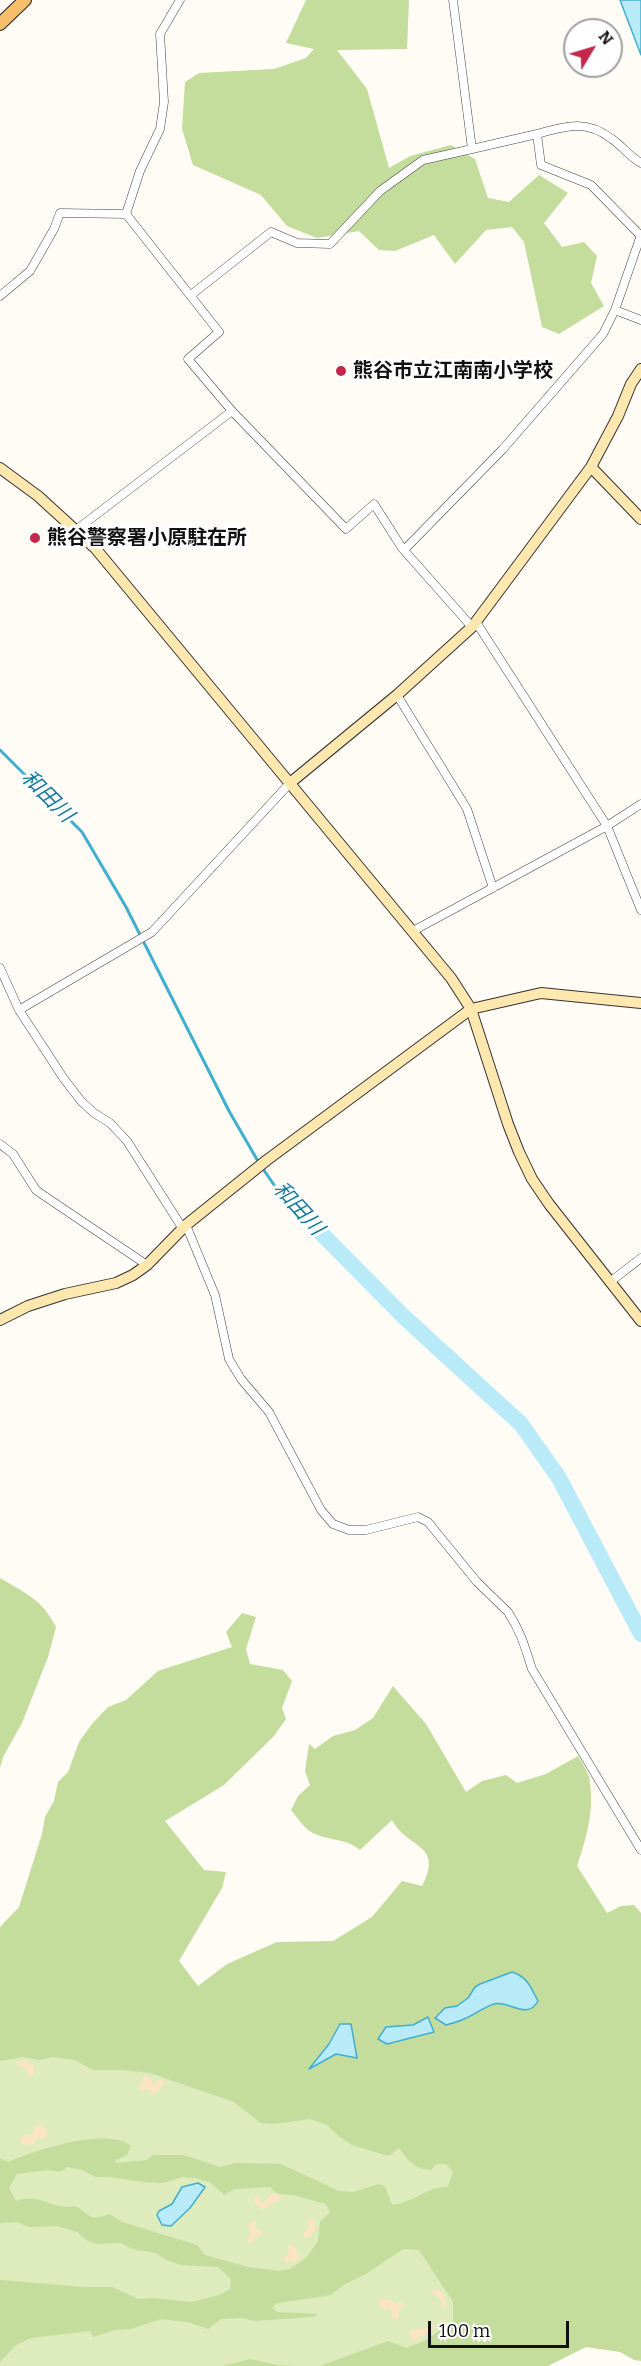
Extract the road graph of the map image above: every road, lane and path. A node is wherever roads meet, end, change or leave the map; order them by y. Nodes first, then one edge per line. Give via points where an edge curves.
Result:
1 (25, 0) edge
2 (180, 0) edge
3 (453, 0) edge
4 (0, 24) edge
5 (537, 134) junction
6 (472, 149) junction
7 (641, 163) edge
8 (126, 214) junction
9 (641, 236) edge
10 (190, 295) junction
11 (0, 296) edge
12 (615, 310) junction
13 (641, 320) edge
14 (641, 369) edge
15 (232, 411) junction
16 (591, 467) junction
17 (0, 468) edge
18 (641, 519) edge
19 (76, 530) junction
20 (404, 550) junction
21 (474, 625) junction
22 (398, 695) junction
23 (290, 783) junction
24 (641, 804) edge
25 (607, 826) junction
26 (493, 888) junction
27 (641, 910) edge
28 (413, 931) junction
29 (0, 968) edge
30 (641, 1003) edge
31 (471, 1009) junction
32 (19, 1010) junction
33 (0, 1144) edge
34 (185, 1227) junction
35 (641, 1258) edge
36 (147, 1265) junction
37 (610, 1281) junction
38 (0, 1320) edge
39 (641, 1321) edge
40 (641, 1850) edge

1 - 4 main road
2 - 8 street via 160,34 164,102 160,129
3 - 6 street
5 - 6 street
5 - 7 street via 564,127 592,126
5 - 9 street via 540,165 591,185
6 - 10 street via 423,160 380,191 330,244 297,243 271,232
8 - 10 street
8 - 11 street via 60,213 30,271
9 - 12 street
10 - 15 street via 219,332 188,359
12 - 13 street
12 - 20 street via 603,334 502,450
14 - 16 street
15 - 19 street
15 - 20 street via 346,528 374,504
16 - 18 street
16 - 21 street
17 - 19 street
19 - 23 street via 130,589
20 - 21 street
21 - 22 street
21 - 25 street
22 - 23 street
22 - 26 street via 467,809
23 - 28 street
23 - 32 street via 152,932
24 - 25 street
25 - 26 street
25 - 27 street
26 - 28 street
28 - 31 street
29 - 32 street
30 - 31 street via 541,993
31 - 34 street via 267,1160
31 - 37 street via 508,1124 528,1170 549,1204
32 - 34 street via 81,1101 126,1141
33 - 36 street via 13,1154 36,1190
34 - 36 street
34 - 40 street via 215,1295 229,1359 269,1412 321,1510 333,1524 349,1530 366,1530 418,1517 428,1522 508,1612 528,1649 532,1669
35 - 37 street
36 - 38 street via 116,1283 65,1294
37 - 39 street

